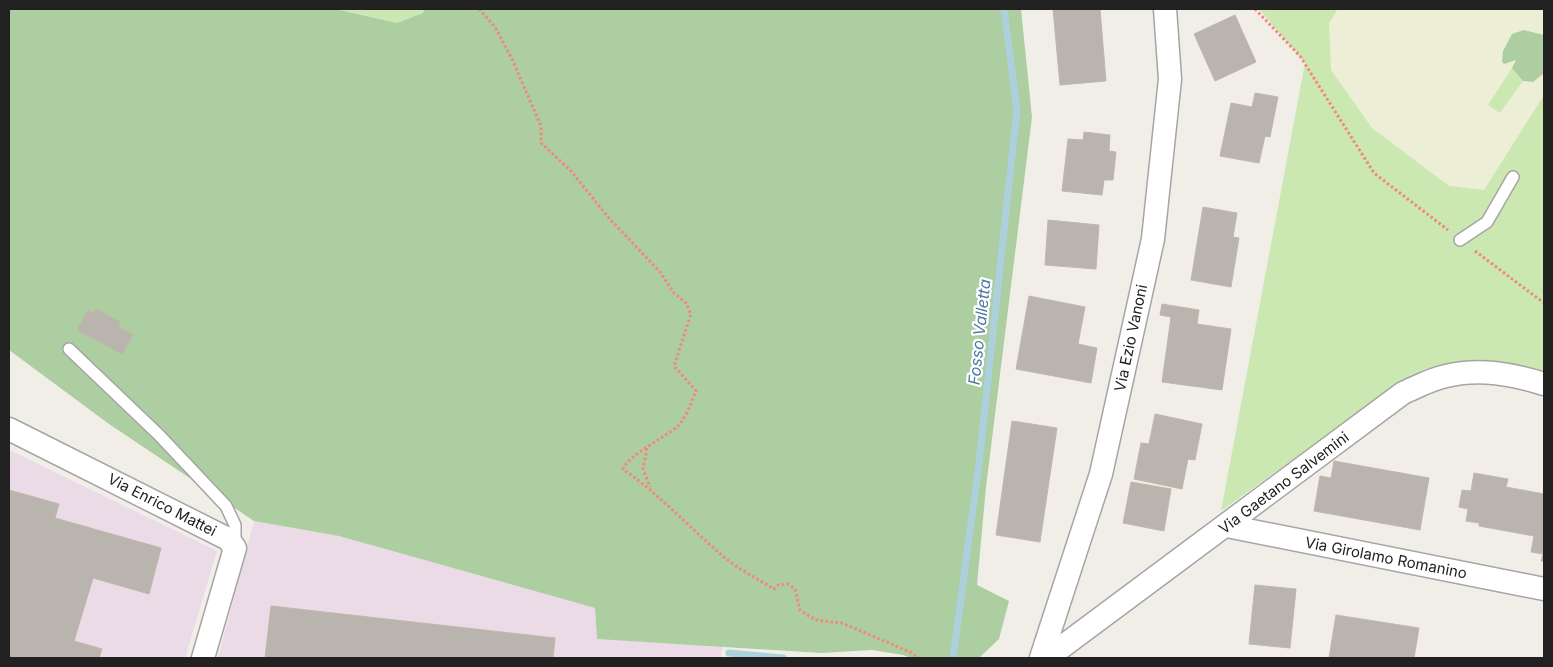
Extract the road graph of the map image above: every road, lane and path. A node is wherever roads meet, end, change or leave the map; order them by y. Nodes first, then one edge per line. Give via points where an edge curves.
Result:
1 (479, 9) edge
2 (1165, 9) edge
3 (1255, 9) edge
4 (1513, 177) dead end
5 (1460, 240) junction
6 (1544, 303) edge
7 (69, 349) dead end
8 (1544, 384) edge
9 (9, 429) edge
10 (647, 447) junction
11 (651, 489) junction
12 (1227, 526) junction
13 (235, 548) junction
14 (1544, 590) edge
15 (203, 658) edge
16 (919, 658) edge
17 (1041, 658) edge
18 (1047, 658) edge

1 - 10 path via 495,27 512,59 541,126 541,143 570,170 608,217 654,265 686,303 691,314 674,366 696,391 678,426
2 - 17 street, Via Ezio Vanoni via 1170,79 1153,239 1101,474
3 - 5 path via 1300,56 1374,173
4 - 5 lane via 1487,222
5 - 6 path
7 - 13 lane via 159,435 226,506 235,525
8 - 12 street, Via Gaetano Salvemini via 1486,371 1445,376 1403,393
9 - 13 street, Via Enrico Mattei via 219,534
10 - 11 path via 643,473
10 - 11 path via 623,469
11 - 16 path via 728,560 774,589 788,584 795,590 800,610 815,620 842,623
12 - 14 street, Via Girolamo Romanino
12 - 18 street, Via Gaetano Salvemini
13 - 15 street

